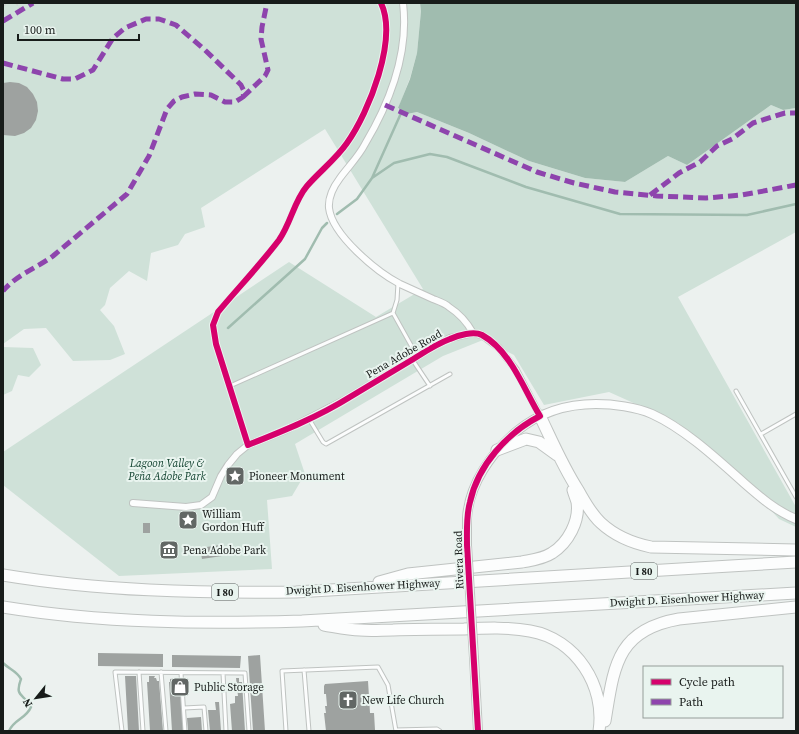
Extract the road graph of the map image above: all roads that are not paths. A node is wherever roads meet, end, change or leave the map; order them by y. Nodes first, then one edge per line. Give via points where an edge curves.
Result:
1 (403, 3) edge
2 (398, 283) junction
3 (393, 313) junction
4 (473, 333) junction
5 (415, 358) junction
6 (450, 374) dead end
7 (230, 386) dead end
8 (430, 386) junction
9 (736, 391) dead end
10 (796, 414) edge
11 (540, 416) junction
12 (309, 419) junction
13 (761, 434) junction
14 (497, 450) junction
15 (560, 457) junction
16 (570, 478) junction
17 (796, 497) edge
18 (133, 503) dead end
19 (796, 519) edge
20 (796, 550) edge
21 (796, 562) edge
22 (3, 575) edge
23 (358, 588) junction
24 (796, 593) edge
25 (3, 607) edge
26 (796, 608) edge
27 (302, 622) junction
28 (304, 670) junction
29 (139, 672) junction
30 (161, 672) junction
31 (181, 673) junction
32 (223, 673) junction
33 (184, 708) junction
34 (122, 731) edge
35 (143, 731) edge
36 (166, 731) edge
37 (185, 731) edge
38 (206, 731) edge
39 (226, 731) edge
40 (249, 731) edge
41 (286, 731) edge
42 (309, 731) edge
43 (396, 731) edge
44 (440, 731) edge
45 (478, 731) edge
46 (599, 731) edge
47 (603, 731) edge

1 - 2 street via 404,44 385,105 365,145 330,194 329,208 337,228 346,240 376,268
2 - 3 lane
2 - 4 street via 448,306 464,319
3 - 5 lane
3 - 7 lane
4 - 5 street, Pena Adobe Road via 450,338
4 - 11 street via 482,335 499,348 516,370
5 - 8 lane
5 - 12 street, Pena Adobe Road
6 - 8 lane
8 - 12 lane via 326,444
9 - 13 lane
10 - 13 lane
11 - 14 street, Rivera Road via 521,427
11 - 15 highway
11 - 19 street, Rivera Road via 559,408 583,404 612,404 651,413 709,453 770,506
12 - 18 street, Pena Adobe Road via 248,445 228,465 212,497 201,505 186,507
13 - 17 lane
14 - 15 highway via 526,438 539,442
14 - 45 street, Rivera Road, bridge via 480,475 470,501 467,518
15 - 16 highway
16 - 20 highway via 590,511 601,523 634,543 650,547
16 - 23 highway via 577,502 576,518 572,531 552,554 522,562 408,574
21 - 23 highway, Dwight D. Eisenhower Highway / I 80
22 - 23 highway, Dwight D. Eisenhower Highway / I 80 via 67,584 189,592 296,592
24 - 27 highway, Dwight D. Eisenhower Highway
25 - 27 highway, Dwight D. Eisenhower Highway via 134,621
26 - 47 highway via 679,619 649,627 638,634 620,656 614,669
27 - 46 highway via 360,630 493,628 543,634 566,647 590,676 598,699
28 - 41 lane via 282,671
28 - 42 lane
28 - 43 lane via 378,667 388,685
29 - 30 lane
29 - 34 lane via 115,672
29 - 35 lane
30 - 31 lane
30 - 36 lane
31 - 32 lane
31 - 33 lane
32 - 39 lane
32 - 40 lane via 245,673
33 - 37 lane
33 - 38 lane via 204,707
43 - 44 lane

